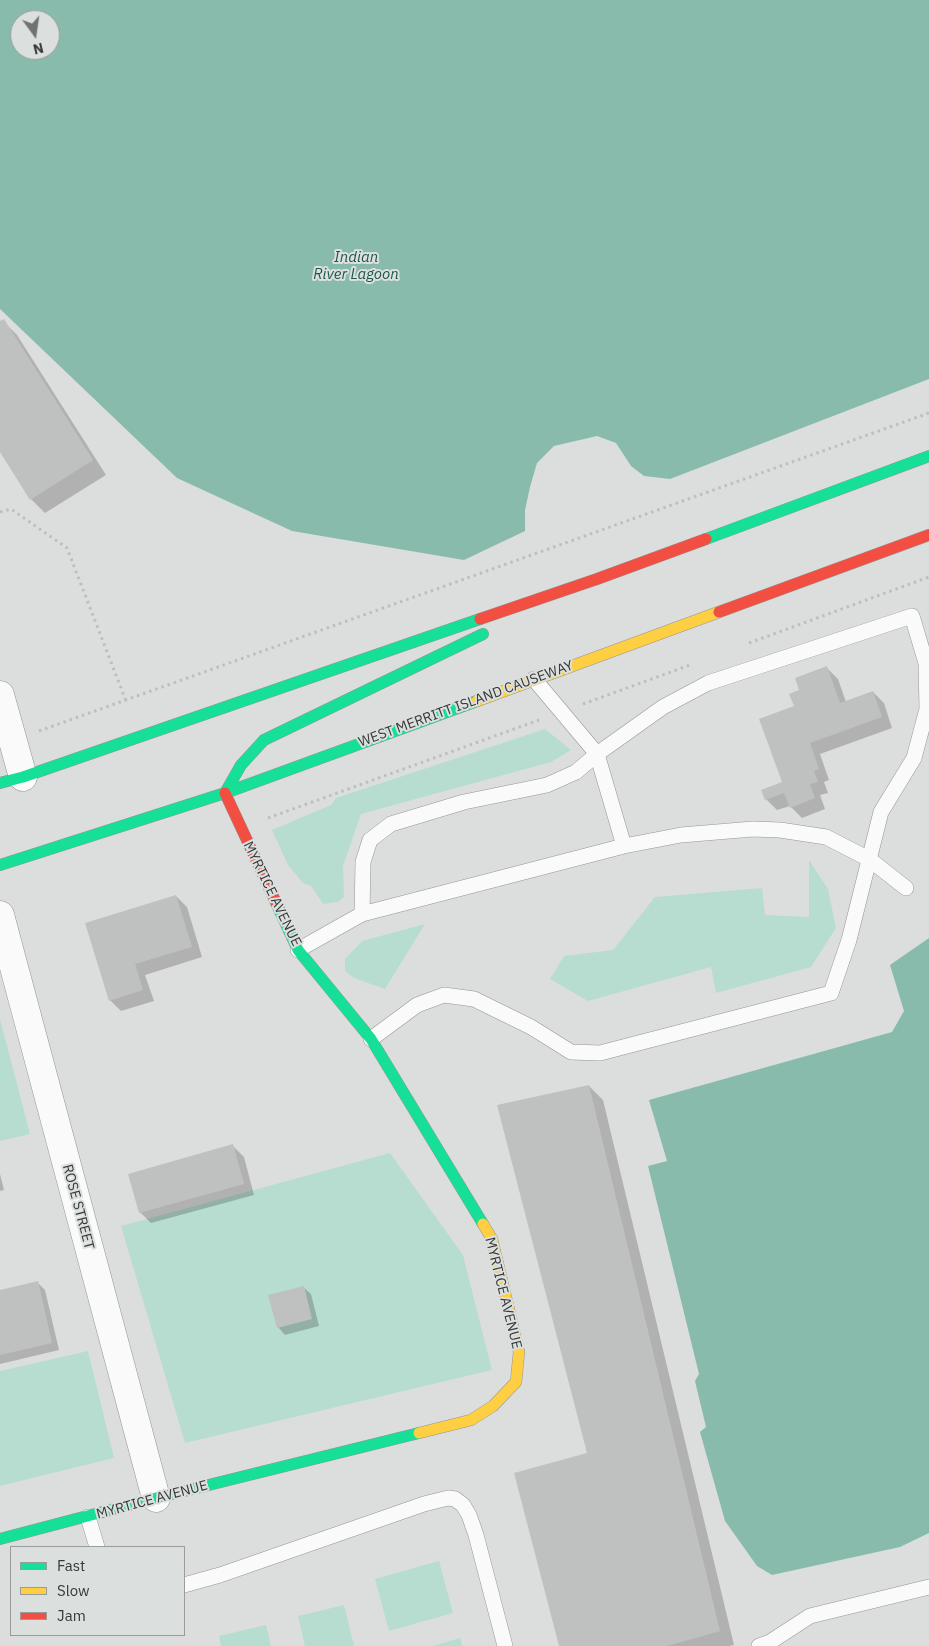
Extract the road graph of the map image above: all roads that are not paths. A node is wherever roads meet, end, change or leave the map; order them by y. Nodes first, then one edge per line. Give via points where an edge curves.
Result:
1 (929, 456) edge
2 (929, 535) edge
3 (598, 579) junction
4 (510, 622) dead end
5 (492, 630) dead end
6 (534, 679) junction
7 (0, 696) edge
8 (597, 754) junction
9 (12, 780) edge
10 (225, 793) junction
11 (624, 846) junction
12 (869, 859) junction
13 (0, 865) edge
14 (906, 888) dead end
15 (362, 914) junction
16 (0, 915) edge
17 (298, 950) junction
18 (371, 1039) junction
19 (156, 1498) junction
20 (88, 1517) junction
21 (0, 1539) edge
22 (96, 1546) edge
23 (185, 1585) edge
24 (929, 1588) edge
25 (505, 1646) edge
26 (759, 1646) edge

1 - 3 main road
2 - 6 main road, WEST MERRITT ISLAND CAUSEWAY
3 - 4 main road
3 - 9 main road
5 - 10 main road via 264,740 241,765
6 - 8 lane
6 - 10 main road, WEST MERRITT ISLAND CAUSEWAY
7 - 9 street via 12,738
8 - 11 lane
8 - 12 lane via 663,707 708,683 912,616 926,663 927,709 914,758 881,812
8 - 15 lane via 576,772 547,785 464,802 391,824 370,840 362,862
10 - 13 main road, WEST MERRITT ISLAND CAUSEWAY
10 - 17 main road, MYRTICE AVENUE
11 - 12 lane via 681,835 780,830 826,838
11 - 15 lane
12 - 14 lane
12 - 18 lane via 849,940 831,993 600,1053 571,1052 474,998 444,995 417,1005
15 - 17 lane
16 - 19 street, ROSE STREET
17 - 18 main road, MYRTICE AVENUE
18 - 19 main road, MYRTICE AVENUE via 492,1239 519,1352 516,1382 493,1406 471,1420
19 - 20 main road, MYRTICE AVENUE
20 - 21 main road, MYRTICE AVENUE
20 - 22 lane
23 - 25 lane via 388,1515 448,1498 455,1499 469,1515 476,1535
24 - 26 lane via 810,1616

